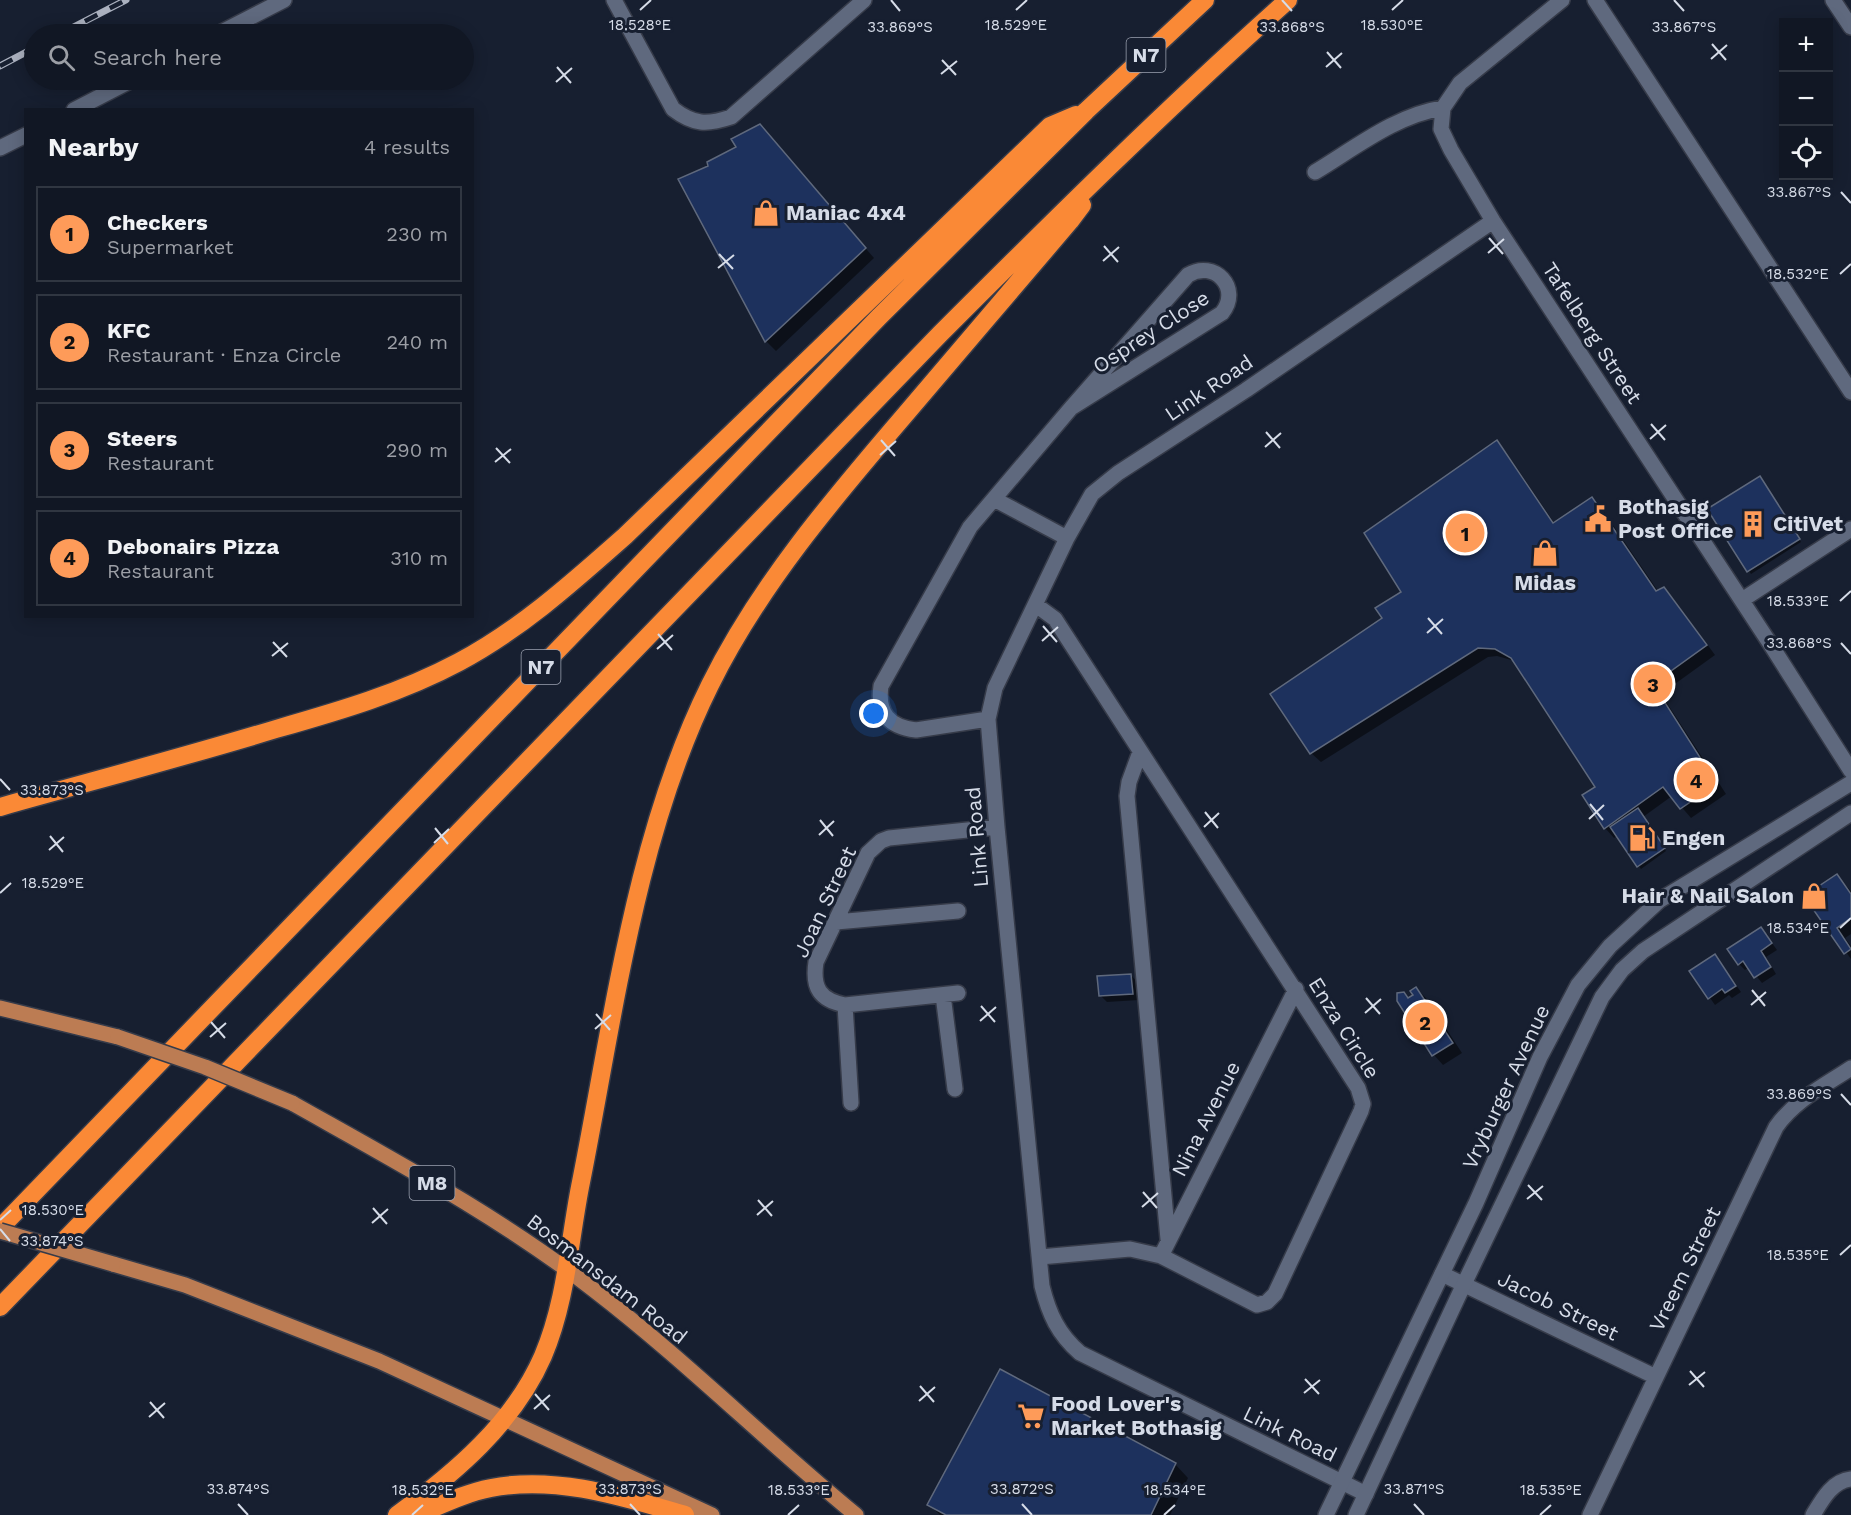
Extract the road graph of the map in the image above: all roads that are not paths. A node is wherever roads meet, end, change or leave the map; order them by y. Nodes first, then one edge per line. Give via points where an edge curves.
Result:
1 (284, 0) edge
2 (614, 0) edge
3 (864, 0) edge
4 (1205, 0) edge
5 (1288, 0) edge
6 (1562, 0) edge
7 (1595, 0) edge
8 (1833, 0) edge
9 (237, 24) edge
10 (1851, 27) edge
11 (113, 90) edge
12 (78, 108) edge
13 (1443, 108) junction
14 (1086, 111) junction
15 (24, 136) edge
16 (0, 148) edge
17 (1315, 172) dead end
18 (1089, 186) junction
19 (1493, 221) junction
20 (1851, 392) edge
21 (1071, 408) junction
22 (994, 499) junction
23 (1851, 529) edge
24 (1067, 538) junction
25 (1742, 600) junction
26 (1036, 605) junction
27 (988, 719) junction
28 (1140, 752) junction
29 (1851, 771) edge
30 (1851, 783) edge
31 (0, 807) edge
32 (1851, 813) edge
33 (997, 827) junction
34 (958, 911) dead end
35 (836, 922) junction
36 (1296, 989) junction
37 (958, 993) dead end
38 (943, 995) junction
39 (845, 1005) junction
40 (0, 1008) edge
41 (1851, 1068) edge
42 (955, 1089) dead end
43 (851, 1103) dead end
44 (0, 1230) edge
45 (1168, 1239) junction
46 (1161, 1256) junction
47 (1040, 1257) junction
48 (567, 1270) junction
49 (1442, 1274) junction
50 (1464, 1284) junction
51 (0, 1307) edge
52 (1656, 1377) junction
53 (505, 1420) junction
54 (1851, 1479) edge
55 (1342, 1482) junction
56 (1366, 1494) junction
57 (397, 1515) edge
58 (417, 1515) edge
59 (685, 1515) edge
60 (712, 1515) edge
61 (856, 1515) edge
62 (1326, 1515) edge
63 (1356, 1515) edge
64 (1590, 1515) edge
65 (1813, 1515) edge

1 - 9 street
2 - 3 street via 673,109 697,122 712,123 731,117
4 - 14 highway, N7
5 - 18 highway, N7
6 - 13 street via 1460,83
7 - 20 street
8 - 10 street
11 - 12 street
13 - 17 street via 1401,121
13 - 19 street, Tafelberg Street via 1441,129 1450,150
14 - 31 highway via 1050,126 625,536 563,592 495,641 424,680 361,704
14 - 44 highway, N7 via 870,327
15 - 16 street
18 - 48 highway via 1070,221 800,544 757,602 710,684 675,765 648,859 615,1004
18 - 51 highway, N7 via 902,372
19 - 24 street, Link Road via 1099,487 1085,502
19 - 25 street, Tafelberg Street
21 - 21 street, Osprey Close via 1188,275 1208,270 1220,277 1231,296 1222,313
21 - 22 street, Osprey Close
22 - 24 street
22 - 27 street, Osprey Close via 970,527 881,686 879,699 890,720 906,729
23 - 25 street
24 - 26 street, Link Road
25 - 29 street, Tafelberg Street
26 - 27 street, Link Road via 995,688
26 - 28 street, Enza Circle via 1055,619
27 - 33 street, Link Road
28 - 36 street, Enza Circle
28 - 45 street via 1127,796
30 - 49 street, Vryburger Avenue via 1660,900 1591,967 1568,1001 1540,1057
32 - 50 street via 1689,919 1622,970 1602,997
33 - 35 street, Joan Street via 881,841 868,853
33 - 47 street, Link Road
34 - 35 street
35 - 39 street, Joan Street via 816,962 814,979 822,995
36 - 45 street, Nina Avenue
36 - 46 street, Enza Circle via 1358,1088 1363,1104 1275,1294 1257,1305
37 - 38 street
38 - 39 street
38 - 42 street
39 - 43 street
40 - 48 main road, Bosmansdam Road / M8, bridge via 118,1038 205,1067 292,1103 506,1228
41 - 52 street, Vreem Street via 1796,1104 1776,1127
44 - 53 main road, bridge via 185,1285 379,1361
45 - 46 street, Nina Avenue
46 - 47 street via 1130,1249
47 - 55 street, Link Road via 1042,1286 1050,1314 1080,1353
48 - 53 highway via 543,1357
48 - 61 main road, Bosmansdam Road / M8
49 - 50 street, Jacob Street
49 - 55 street, Vryburger Avenue
50 - 52 street, Jacob Street
50 - 56 street
52 - 64 street, Vreem Street
53 - 57 highway via 467,1459
53 - 60 main road
54 - 65 street via 1836,1485
55 - 56 street, Link Road
55 - 62 street, Vryburger Avenue
56 - 63 street
58 - 59 highway via 460,1496 491,1488 546,1484

